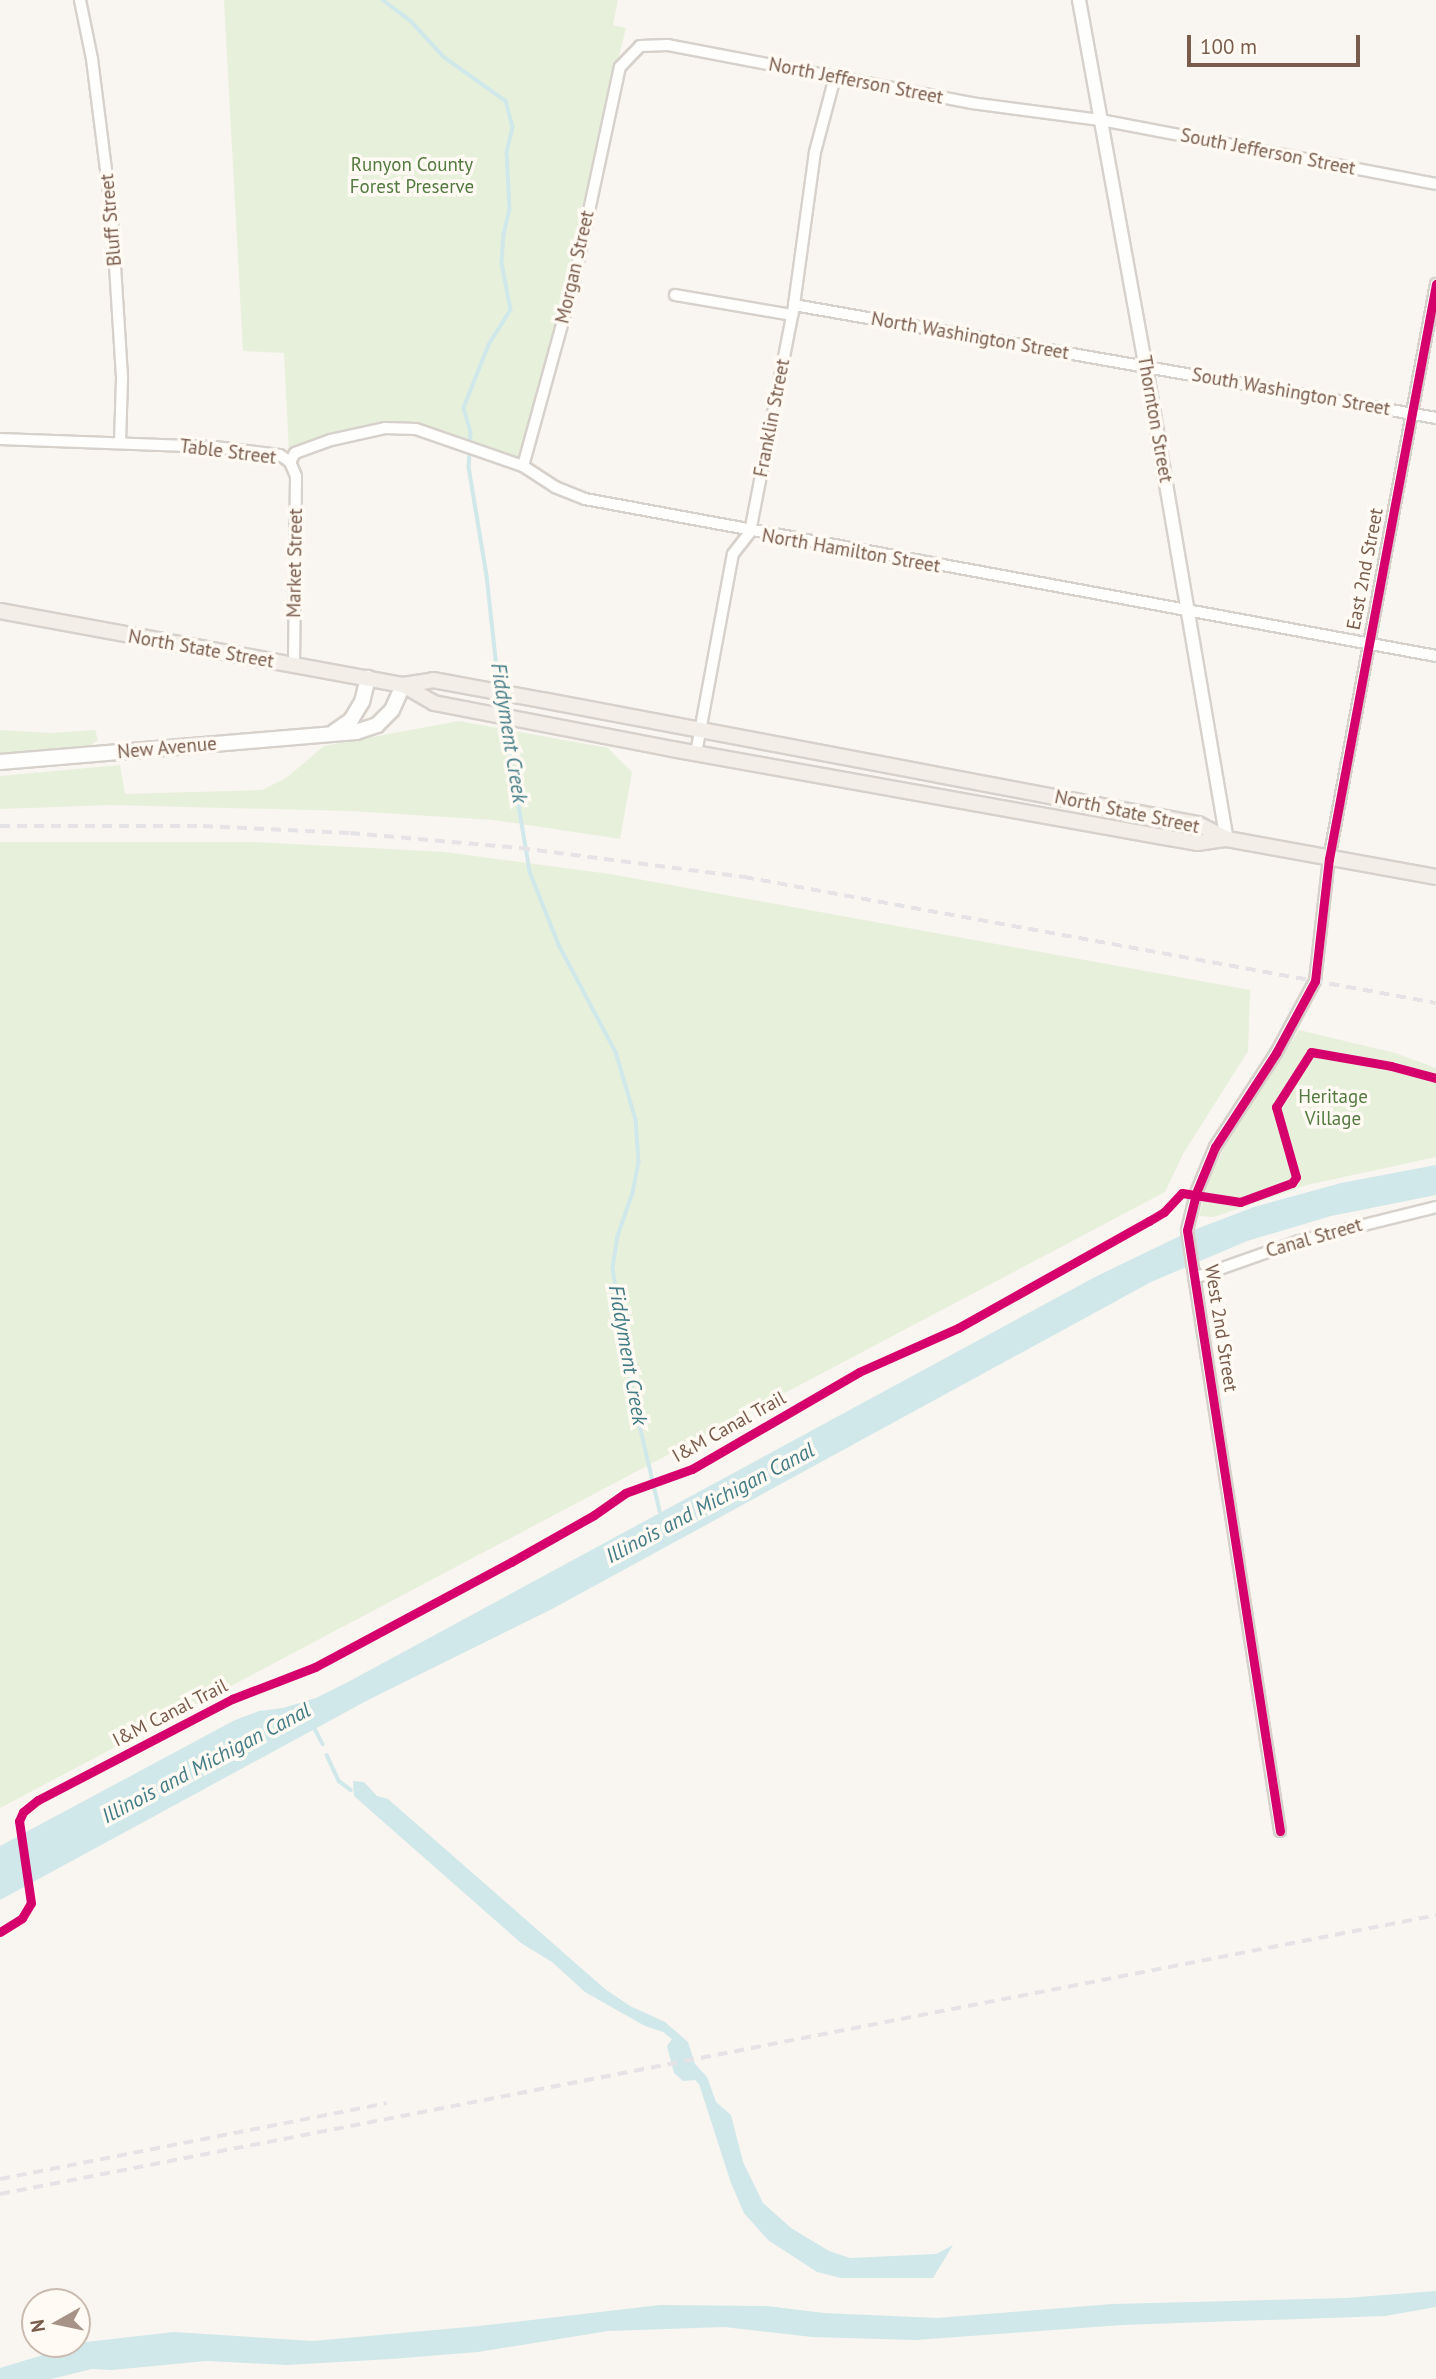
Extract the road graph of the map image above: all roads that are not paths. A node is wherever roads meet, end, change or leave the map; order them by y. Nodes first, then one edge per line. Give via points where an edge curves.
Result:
1 (80, 0) edge
2 (1079, 0) edge
3 (620, 67) joint
4 (835, 78) junction
5 (1101, 120) junction
6 (1436, 184) edge
7 (1436, 285) edge
8 (676, 295) dead end
9 (793, 310) junction
10 (1146, 367) junction
11 (1412, 412) junction
12 (1436, 418) edge
13 (0, 439) edge
14 (120, 442) junction
15 (290, 462) junction
16 (523, 466) junction
17 (750, 532) junction
18 (0, 611) edge
19 (1187, 612) junction
20 (1368, 643) junction
21 (1436, 656) edge
22 (294, 666) junction
23 (368, 678) junction
24 (403, 685) junction
25 (700, 730) junction
26 (334, 732) junction
27 (696, 753) junction
28 (0, 762) edge
29 (1227, 839) junction
30 (1329, 859) junction
31 (1436, 877) edge
32 (1436, 1207) edge
33 (1194, 1279) junction
34 (1280, 1830) dead end

1 - 14 street, Bluff Street via 112,218 122,379
2 - 5 street, Thornton Street
3 - 4 street, North Jefferson Street via 640,46 668,45
3 - 16 street, Morgan Street via 574,281
4 - 5 street, North Jefferson Street
4 - 9 street, Franklin Street via 816,152
5 - 6 street, South Jefferson Street
5 - 10 street, Thornton Street
7 - 11 street, East 2nd Street
8 - 9 street, North Washington Street
9 - 10 street, North Washington Street
9 - 17 street, Franklin Street
10 - 11 street, South Washington Street
10 - 19 street, Thornton Street
11 - 12 street, South Washington Street
11 - 20 street, East 2nd Street
13 - 14 street, Table Street
14 - 15 street, Table Street via 215,447 280,455
15 - 16 street, Table Street via 295,453 309,447 385,428 416,429 449,438
15 - 22 street, Market Street via 296,476
16 - 17 street, North Hamilton Street via 585,499
17 - 19 street, North Hamilton Street
17 - 25 street, Franklin Street via 733,554
18 - 22 main road, North State Street
19 - 20 street, North Hamilton Street
19 - 29 street, Thornton Street
20 - 21 street, North Hamilton Street
20 - 30 street, East 2nd Street
22 - 23 main road, North State Street
23 - 24 main road, North State Street
23 - 26 main road via 351,720
24 - 25 main road, North State Street via 433,680
24 - 26 main road, New Avenue via 392,710 377,725 356,732
24 - 27 main road, North State Street via 434,703
25 - 27 street, Franklin Street
25 - 29 main road, North State Street via 1198,824
26 - 28 main road, New Avenue
27 - 29 main road, North State Street via 1197,843
29 - 30 main road
30 - 31 main road
30 - 33 street, West 2nd Street via 1315,981 1276,1053 1215,1147 1196,1193 1187,1230
32 - 33 street, Canal Street via 1299,1241
33 - 34 street, West 2nd Street

